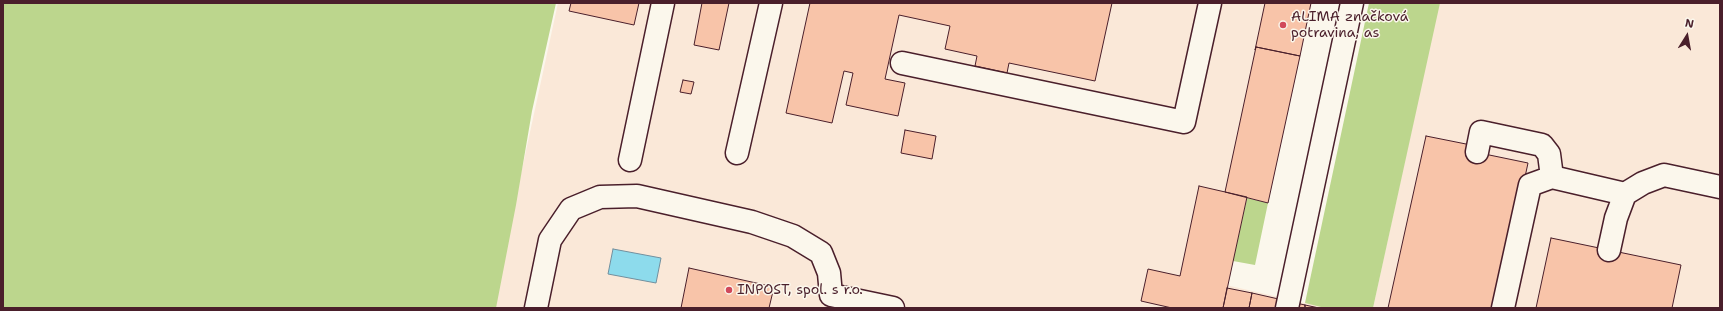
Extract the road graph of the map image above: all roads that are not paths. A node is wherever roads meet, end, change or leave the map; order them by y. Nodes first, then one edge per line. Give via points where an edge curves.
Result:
1 (664, 3) edge
2 (771, 3) edge
3 (1210, 3) edge
4 (1352, 3) edge
5 (902, 63) dead end
6 (1477, 152) dead end
7 (737, 153) dead end
8 (630, 160) dead end
9 (1552, 178) junction
10 (1720, 187) edge
11 (1625, 194) junction
12 (1609, 250) dead end
13 (536, 308) edge
14 (893, 308) edge
15 (1287, 308) edge
16 (1503, 308) edge

1 - 8 lane
2 - 7 lane
3 - 5 lane via 1184,122
4 - 15 lane
6 - 9 lane via 1481,132 1542,145 1549,154
9 - 11 lane
9 - 16 lane via 1530,185
10 - 11 lane via 1664,175 1643,183
11 - 12 lane via 1616,218
13 - 14 lane via 550,240 571,209 600,197 637,196 752,222 793,236 821,253 829,273 831,295

